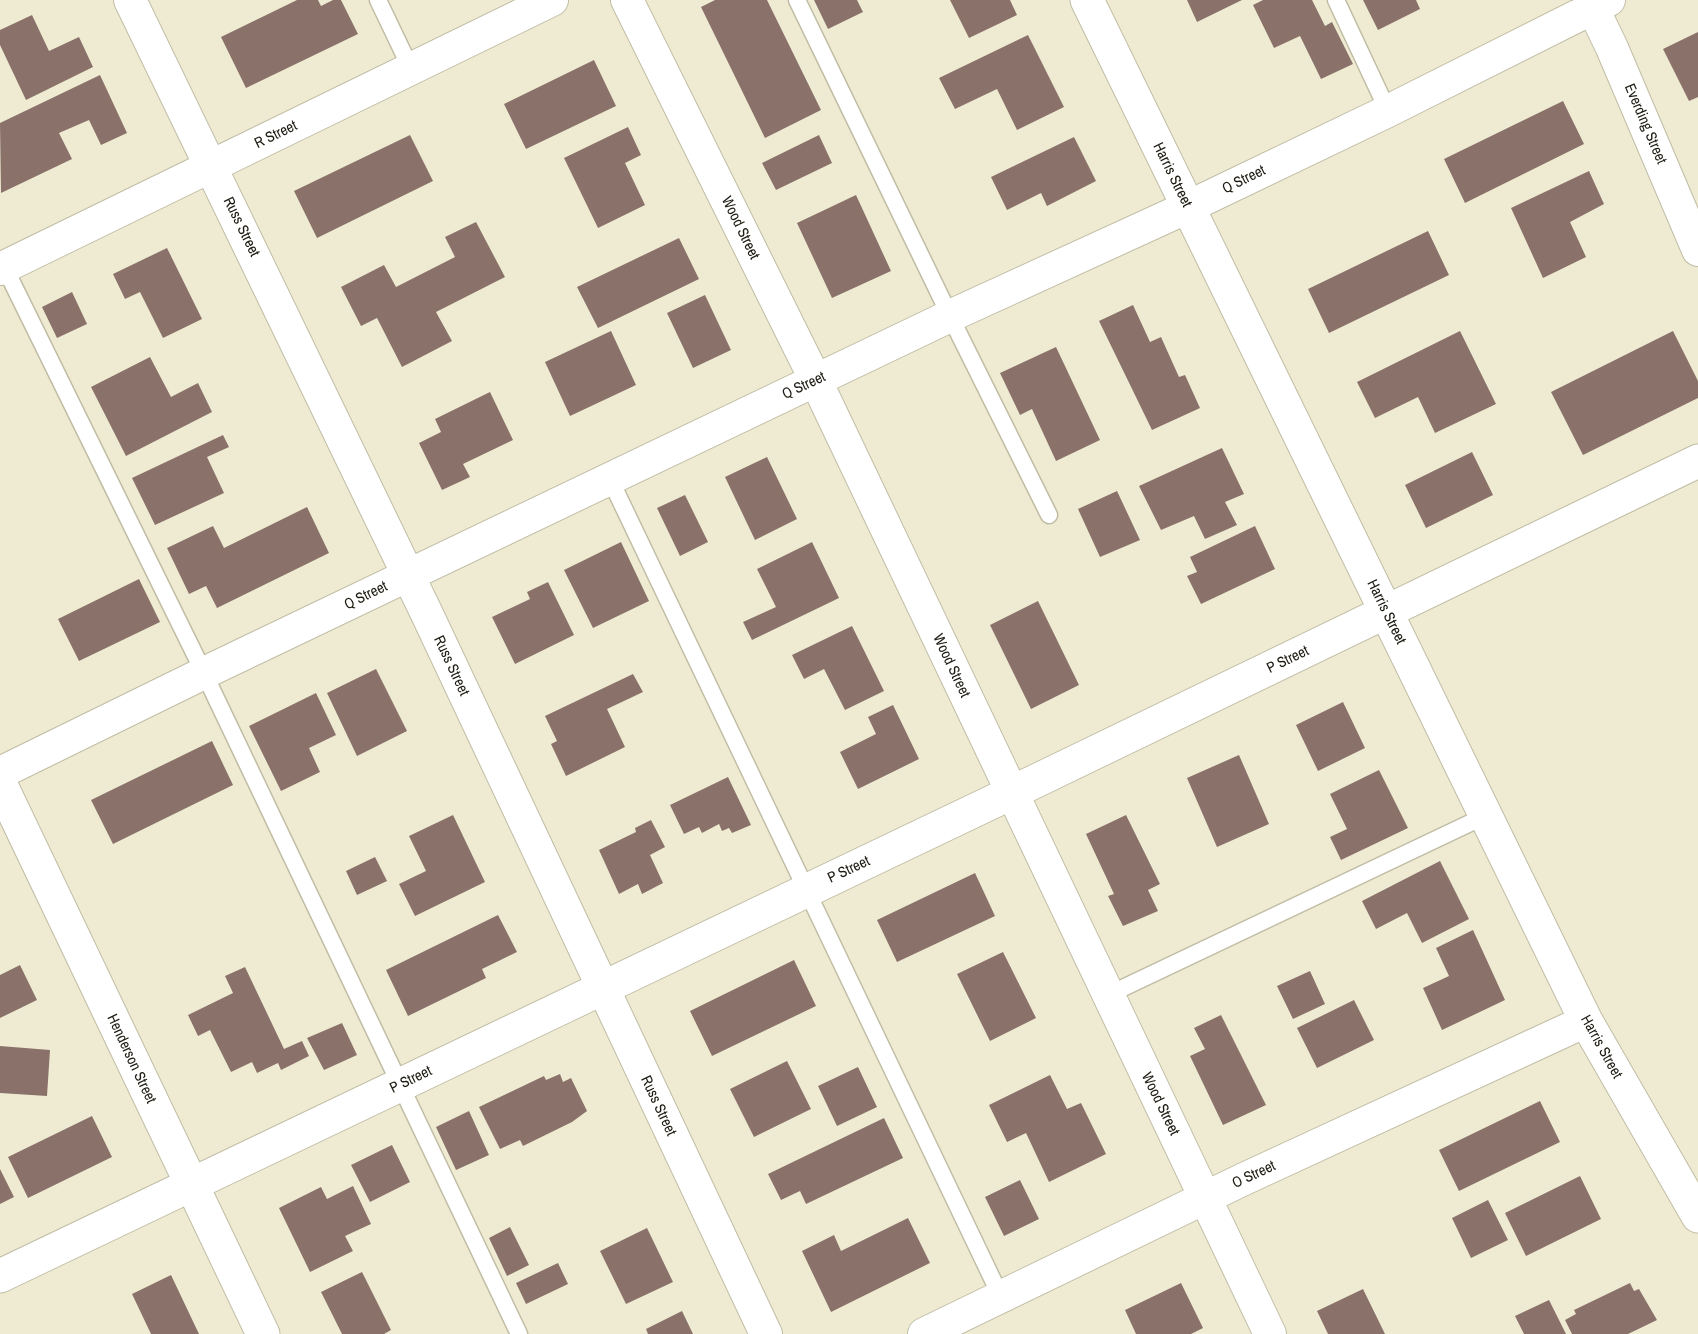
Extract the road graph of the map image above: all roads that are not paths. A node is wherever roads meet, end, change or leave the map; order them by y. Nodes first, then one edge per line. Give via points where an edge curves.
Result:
1 (130, 0) edge
2 (378, 0) edge
3 (552, 0) edge
4 (627, 0) edge
5 (798, 0) edge
6 (1087, 0) edge
7 (1336, 0) edge
8 (1597, 3) edge
9 (411, 69) junction
10 (1388, 111) junction
11 (212, 166) junction
12 (1188, 207) junction
13 (1698, 250) edge
14 (1, 265) edge
15 (950, 315) junction
16 (816, 381) junction
17 (1698, 461) edge
18 (610, 479) junction
19 (1049, 515) dead end
20 (408, 576) junction
21 (1386, 612) junction
22 (204, 673) junction
23 (0, 773) edge
24 (0, 783) edge
25 (1011, 793) junction
26 (1487, 815) junction
27 (807, 890) junction
28 (602, 988) junction
29 (1108, 994) junction
30 (1586, 1021) junction
31 (400, 1085) junction
32 (190, 1185) junction
33 (1205, 1198) junction
34 (1698, 1216) edge
35 (0, 1276) edge
36 (1000, 1297) junction
37 (262, 1334) edge
38 (519, 1334) edge
39 (766, 1334) edge
40 (924, 1334) edge
41 (1270, 1334) edge

1 - 11 street, Russ Street
2 - 9 lane
3 - 9 street, R Street
4 - 16 street, Wood Street
5 - 15 lane
6 - 12 main road, Harris Street
7 - 10 lane
8 - 10 street, Q Street
8 - 13 street, Everding Street via 1612,48
9 - 11 street, R Street
10 - 12 street, Q Street
11 - 14 street, R Street
11 - 20 street, Russ Street
12 - 15 street, Q Street
12 - 21 main road, Harris Street
14 - 22 lane
15 - 16 street, Q Street
15 - 19 lane
16 - 18 street, Q Street
16 - 25 street, Wood Street
17 - 21 main road, P Street
18 - 20 street, Q Street
18 - 27 lane
20 - 22 street, Q Street
20 - 28 street, Russ Street
21 - 25 main road, P Street
21 - 26 main road, Harris Street
22 - 23 street, Q Street
22 - 31 lane
24 - 32 main road, Henderson Street
25 - 27 main road, P Street
25 - 29 street, Wood Street
26 - 29 lane
26 - 30 main road, Harris Street
27 - 28 main road, P Street
27 - 36 lane
28 - 31 main road, P Street
28 - 39 street, Russ Street
29 - 33 street, Wood Street
30 - 33 street, O Street
30 - 34 main road, Harris Street
31 - 32 main road, P Street
31 - 38 lane
32 - 35 main road, P Street
32 - 37 main road, Henderson Street
33 - 36 street, O Street
33 - 41 street, Wood Street
36 - 40 street, O Street

